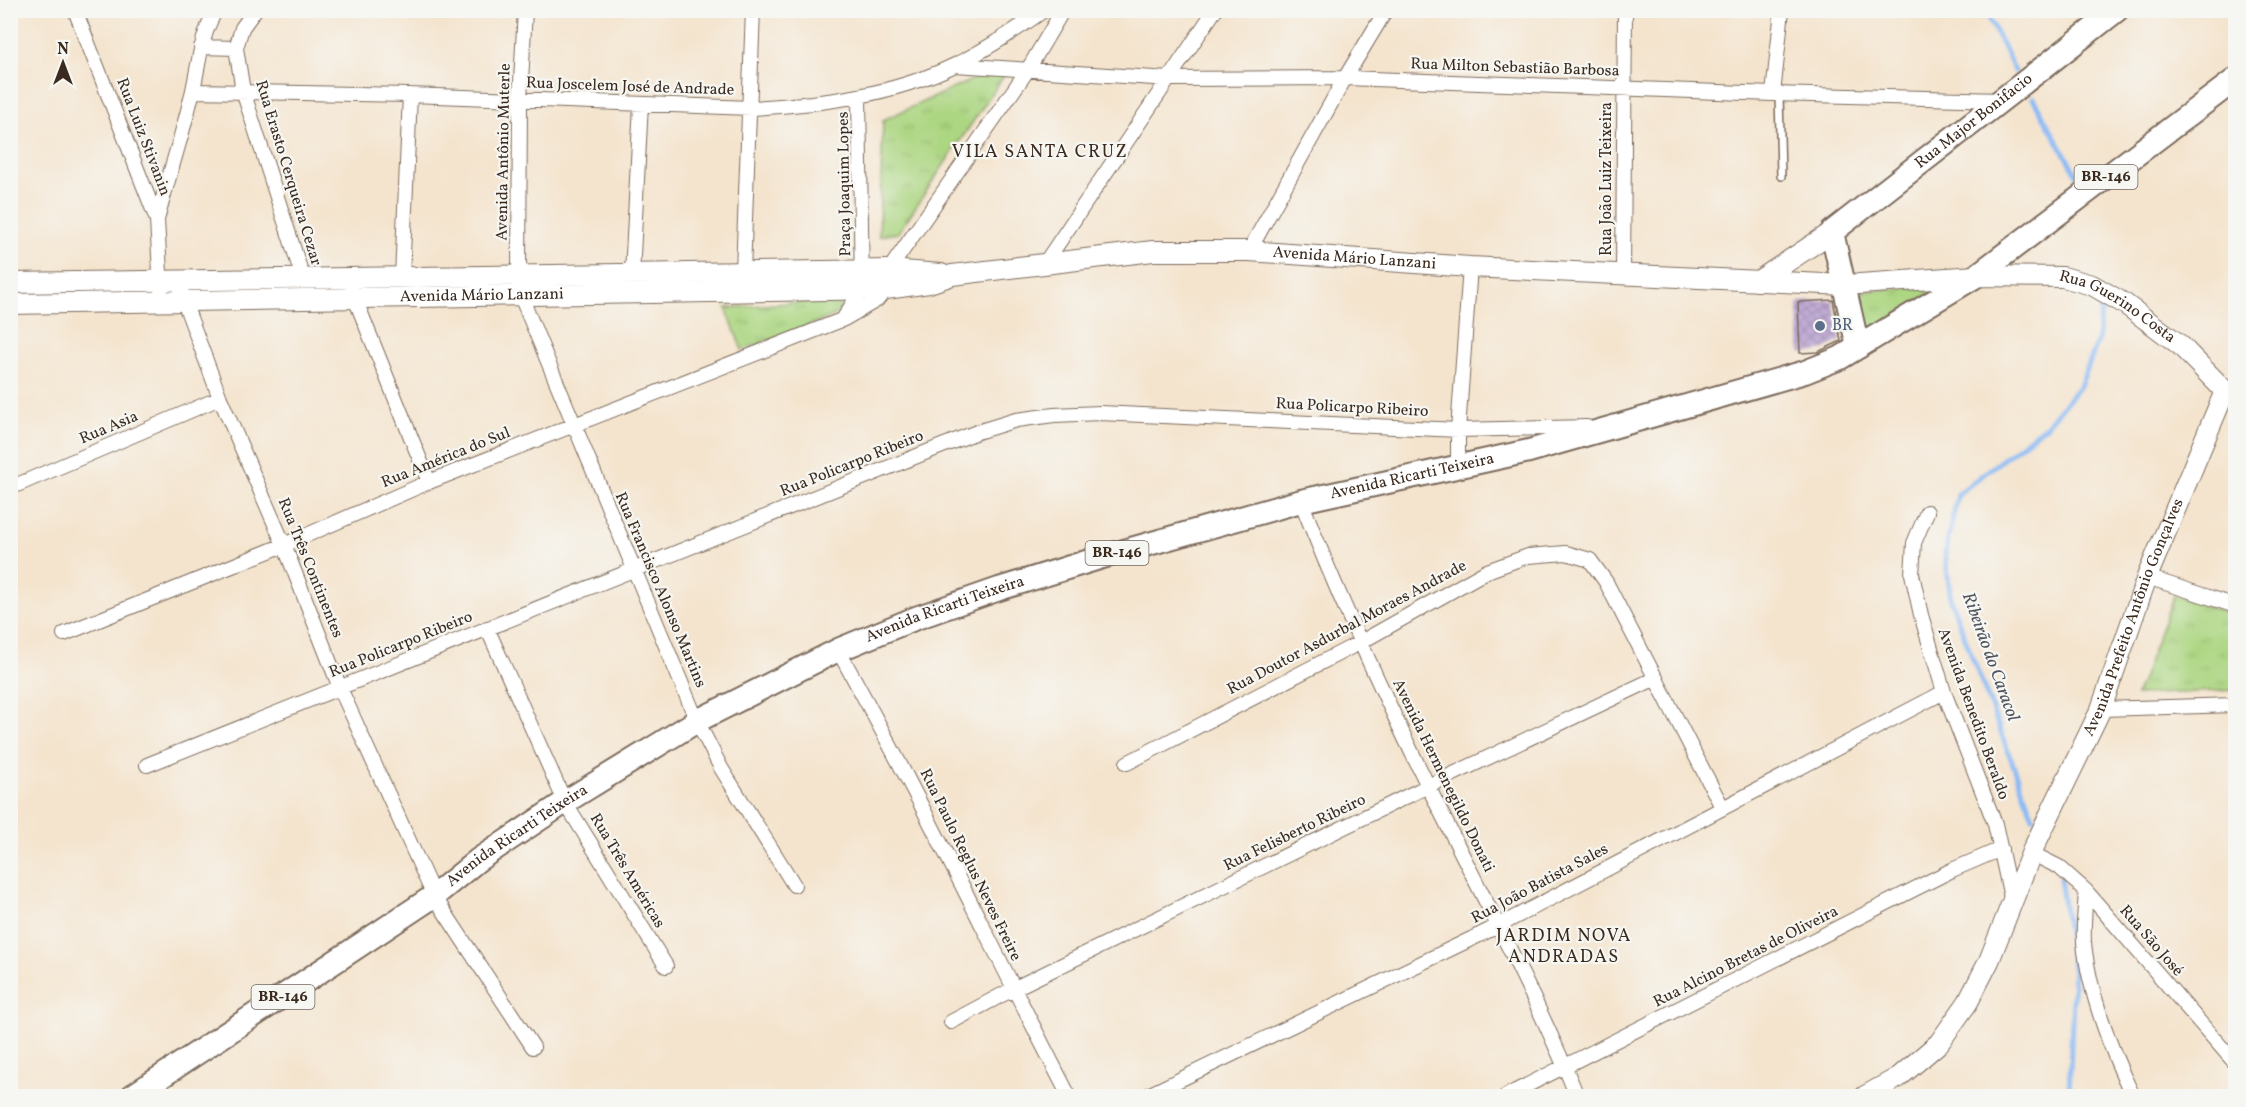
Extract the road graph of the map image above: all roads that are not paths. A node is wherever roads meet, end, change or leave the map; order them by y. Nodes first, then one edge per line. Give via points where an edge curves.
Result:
1 (75, 10) edge
2 (216, 10) edge
3 (255, 10) edge
4 (525, 10) edge
5 (753, 10) edge
6 (1044, 10) edge
7 (1063, 10) edge
8 (1215, 10) edge
9 (1386, 10) edge
10 (1625, 10) edge
11 (1782, 10) edge
12 (2117, 10) edge
13 (201, 46) junction
14 (236, 48) junction
15 (955, 65) junction
16 (1027, 71) junction
17 (1346, 78) junction
18 (1168, 79) junction
19 (2235, 79) edge
20 (1624, 88) junction
21 (193, 91) junction
22 (243, 91) junction
23 (1776, 94) junction
24 (410, 95) junction
25 (859, 97) junction
26 (520, 100) junction
27 (2002, 100) junction
28 (641, 104) junction
29 (751, 108) junction
30 (1781, 176) dead end
31 (157, 220) junction
32 (1832, 232) junction
33 (1249, 251) junction
34 (1045, 262) junction
35 (1470, 267) junction
36 (743, 272) junction
37 (632, 273) junction
38 (1623, 275) junction
39 (1976, 276) junction
40 (402, 277) junction
41 (303, 278) junction
42 (346, 278) junction
43 (863, 279) junction
44 (888, 279) junction
45 (1758, 281) junction
46 (10, 283) edge
47 (520, 285) junction
48 (1845, 285) junction
49 (171, 290) junction
50 (354, 297) junction
51 (10, 304) edge
52 (843, 319) junction
53 (1858, 347) junction
54 (2230, 392) edge
55 (220, 398) junction
56 (573, 424) junction
57 (1613, 427) junction
58 (1458, 430) junction
59 (1458, 467) junction
60 (429, 482) junction
61 (10, 488) edge
62 (1301, 501) junction
63 (1927, 512) dead end
64 (284, 545) junction
65 (633, 570) junction
66 (2147, 577) junction
67 (2235, 606) edge
68 (487, 628) junction
69 (64, 634) dead end
70 (1361, 642) junction
71 (838, 650) junction
72 (1656, 678) junction
73 (340, 688) junction
74 (1944, 692) junction
75 (2235, 705) edge
76 (2101, 709) junction
77 (697, 721) junction
78 (1127, 763) dead end
79 (147, 765) dead end
80 (1428, 786) junction
81 (565, 802) junction
82 (1722, 807) junction
83 (2001, 849) junction
84 (2031, 855) junction
85 (794, 885) dead end
86 (2086, 891) junction
87 (434, 896) junction
88 (2012, 902) junction
89 (1498, 926) junction
90 (666, 966) dead end
91 (1013, 989) junction
92 (951, 1022) dead end
93 (533, 1047) dead end
94 (2235, 1064) edge
95 (1565, 1068) junction
96 (132, 1096) edge
97 (1069, 1096) edge
98 (1146, 1096) edge
99 (1506, 1096) edge
100 (1577, 1096) edge
101 (1864, 1096) edge
102 (2133, 1096) edge

1 - 31 street, Rua Luiz Stivanin
2 - 13 street
3 - 14 street via 242,28
4 - 26 street, Avenida Antônio Muterle
5 - 29 street
6 - 15 street, Rua Joscelem José de Andrade
7 - 16 street
8 - 18 street
9 - 17 street
10 - 20 street, Rua João Luiz Teixeira
11 - 23 street
12 - 27 main road, Rua Major Bonifacio
13 - 14 street
13 - 21 street
14 - 22 street, Rua Erasto Cerqueira Cezar
15 - 16 street, Rua Milton Sebastião Barbosa
15 - 25 street, Rua Joscelem José de Andrade
16 - 18 street, Rua Milton Sebastião Barbosa
16 - 44 street
17 - 18 street, Rua Milton Sebastião Barbosa
17 - 20 street, Rua Milton Sebastião Barbosa
17 - 33 street
18 - 34 street
19 - 39 main road, BR-146
20 - 23 street, Rua Milton Sebastião Barbosa
20 - 38 street, Rua João Luiz Teixeira
21 - 22 street, Rua Joscelem José de Andrade
21 - 31 street
22 - 24 street, Rua Joscelem José de Andrade
22 - 41 street, Rua Erasto Cerqueira Cezar
23 - 27 street, Rua Milton Sebastião Barbosa
23 - 30 lane
24 - 26 street, Rua Joscelem José de Andrade
24 - 40 street
25 - 29 street, Rua Joscelem José de Andrade
25 - 43 street, Praça Joaquim Lopes
26 - 28 street, Rua Joscelem José de Andrade
26 - 47 street, Avenida Antônio Muterle
27 - 32 main road, Rua Major Bonifacio
28 - 29 street, Rua Joscelem José de Andrade
28 - 37 street
29 - 36 street
31 - 49 street, Rua Luiz Stivanin
32 - 45 street, Rua Major Bonifacio
32 - 48 main road
33 - 34 street, Avenida Mário Lanzani via 1153,251
33 - 35 street, Avenida Mário Lanzani
34 - 44 street, Avenida Mário Lanzani
35 - 38 street, Avenida Mário Lanzani
35 - 58 street
36 - 37 street, Avenida Mário Lanzani
36 - 43 street, Avenida Mário Lanzani
37 - 47 street, Avenida Mário Lanzani
38 - 45 street, Avenida Mário Lanzani
39 - 48 street, Rua Guerino Costa
39 - 53 main road, BR-146
39 - 54 street, Rua Guerino Costa via 2063,277 2092,285 2180,345
40 - 42 street, Avenida Mário Lanzani
40 - 47 street, Avenida Mário Lanzani
41 - 42 street, Avenida Mário Lanzani
41 - 49 street, Avenida Mário Lanzani
42 - 50 street
43 - 44 street, Avenida Mário Lanzani
43 - 47 street, Avenida Mário Lanzani
43 - 52 street
44 - 52 street, Rua América do Sul via 877,300
45 - 48 street, Avenida Mário Lanzani
46 - 49 street, Avenida Mário Lanzani
47 - 50 street, Avenida Mário Lanzani
47 - 56 street, Rua Francisco Alonso Martins
48 - 53 main road
49 - 50 street, Avenida Mário Lanzani
49 - 51 street, Avenida Mário Lanzani
49 - 55 street, Rua Três Continentes
50 - 60 street
52 - 56 street, Rua América do Sul
53 - 57 main road, Avenida Ricarti Teixeira / BR-146 via 1805,372
54 - 66 street, Avenida Prefeito Antônio Gonçalves
55 - 61 street, Rua Asia
55 - 64 street, Rua Três Continentes
56 - 60 street, Rua América do Sul
56 - 65 street, Rua Francisco Alonso Martins
57 - 58 street, Rua Policarpo Ribeiro
57 - 59 main road, Avenida Ricarti Teixeira / BR-146
58 - 59 street
58 - 65 street, Rua Policarpo Ribeiro via 1100,413 1016,420 966,436
59 - 62 main road, Avenida Ricarti Teixeira / BR-146
60 - 64 street, Rua América do Sul
62 - 70 street, Avenida Hermenegildo Donati
62 - 71 main road, Avenida Ricarti Teixeira / BR-146 via 999,589
63 - 74 street, Avenida Benedito Beraldo via 1914,543 1912,574
64 - 69 street, Rua América do Sul
64 - 73 street, Rua Três Continentes
65 - 68 street, Rua Policarpo Ribeiro
65 - 77 street, Rua Francisco Alonso Martins
66 - 67 street
66 - 76 street, Avenida Prefeito Antônio Gonçalves
68 - 73 street, Rua Policarpo Ribeiro
68 - 81 street, Rua Três Américas
70 - 72 street, Rua Doutor Asdurbal Moraes Andrade via 1487,571 1528,556 1566,553 1590,560 1606,582
70 - 78 street, Rua Doutor Asdurbal Moraes Andrade
70 - 80 street, Avenida Hermenegildo Donati
71 - 77 main road, Avenida Ricarti Teixeira / BR-146
71 - 91 street, Rua Paulo Reglus Neves Freire via 922,803
72 - 80 street, Rua Felisberto Ribeiro
72 - 82 street
73 - 79 street, Rua Policarpo Ribeiro
73 - 87 street, Rua Três Continentes
74 - 82 street, Rua João Batista Sales
74 - 83 street, Avenida Benedito Beraldo
75 - 76 street
76 - 84 street, Avenida Prefeito Antônio Gonçalves
77 - 81 main road, Avenida Ricarti Teixeira / BR-146
77 - 85 street, Rua Francisco Alonso Martins via 721,768
80 - 89 street, Avenida Hermenegildo Donati
80 - 91 street, Rua Felisberto Ribeiro
81 - 87 main road, Avenida Ricarti Teixeira / BR-146 via 478,860
81 - 90 street, Rua Três Américas
82 - 89 street, Rua João Batista Sales
83 - 88 street, Avenida Benedito Beraldo
83 - 95 street, Rua Alcino Bretas de Oliveira via 1952,870
84 - 86 street, Rua São José via 2059,867
84 - 88 street, Avenida Prefeito Antônio Gonçalves
86 - 94 street, Rua São José
86 - 102 street via 2084,941 2088,967
87 - 93 street, Rua Três Continentes
87 - 96 main road, Avenida Ricarti Teixeira / BR-146
88 - 101 street, Avenida Prefeito Antônio Gonçalves via 1968,1002 1939,1043 1899,1077
89 - 95 street, Avenida Hermenegildo Donati
89 - 98 street, Rua João Batista Sales
91 - 92 street, Rua Felisberto Ribeiro
91 - 97 street, Rua Paulo Reglus Neves Freire
95 - 99 street, Rua Alcino Bretas de Oliveira
95 - 100 street, Avenida Hermenegildo Donati

